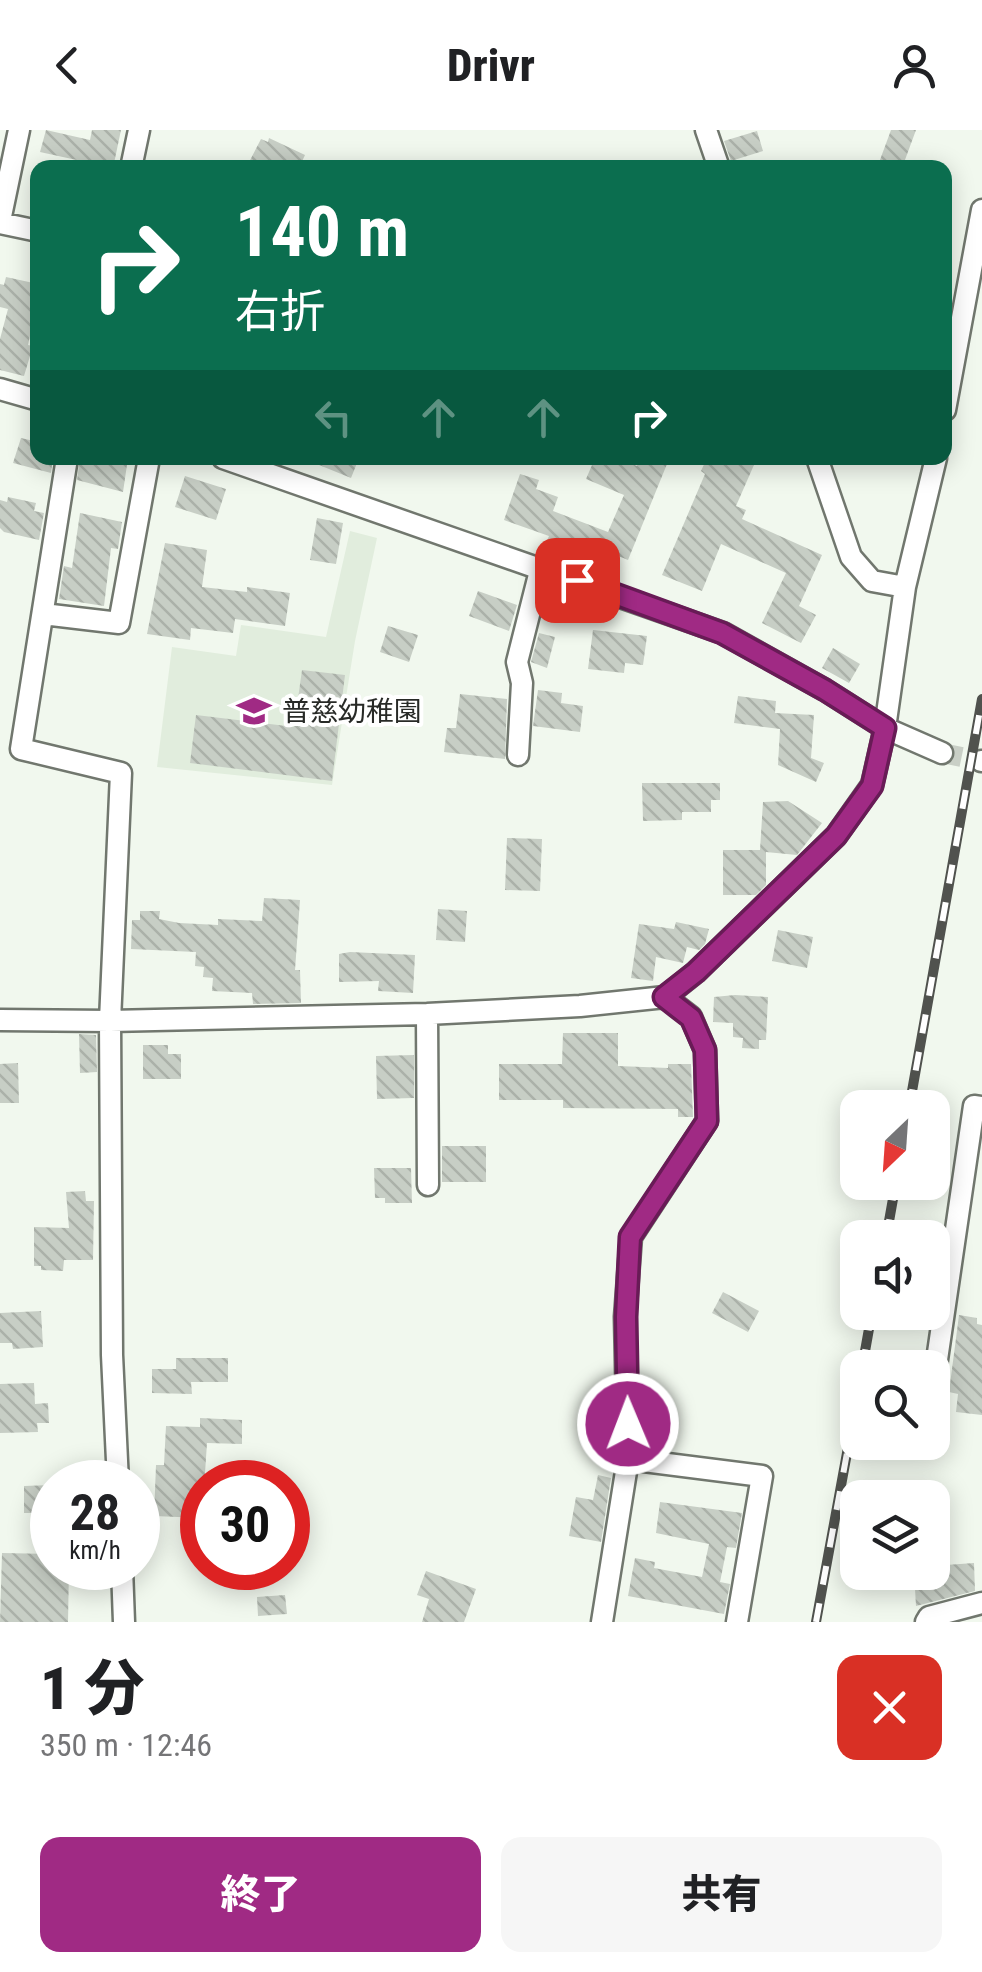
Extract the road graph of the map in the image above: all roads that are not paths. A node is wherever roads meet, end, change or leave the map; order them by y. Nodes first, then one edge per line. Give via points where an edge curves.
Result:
1 (19, 130) edge
2 (139, 130) edge
3 (706, 130) edge
4 (133, 160) edge
5 (715, 160) edge
6 (982, 210) edge
7 (0, 222) edge
8 (30, 229) edge
9 (952, 372) edge
10 (0, 389) edge
11 (30, 398) edge
12 (67, 465) edge
13 (148, 465) edge
14 (261, 465) edge
15 (819, 465) edge
16 (934, 465) edge
17 (541, 567) junction
18 (905, 587) junction
19 (44, 614) junction
20 (885, 728) junction
21 (942, 753) tunnel mouth
22 (518, 755) dead end
23 (664, 997) junction
24 (427, 1014) junction
25 (0, 1020) edge
26 (110, 1022) junction
27 (982, 1107) edge
28 (428, 1186) dead end
29 (938, 1350) edge
30 (628, 1459) junction
31 (117, 1460) edge
32 (123, 1590) edge
33 (982, 1603) edge
34 (124, 1622) edge
35 (602, 1622) edge
36 (736, 1622) edge
37 (926, 1622) edge

1 - 7 street
2 - 4 street
3 - 5 street
6 - 9 street
7 - 8 street
10 - 11 street
12 - 19 street
13 - 19 street via 119,623
14 - 17 street
15 - 18 street via 851,557 872,581
16 - 18 street
17 - 20 street via 722,633
17 - 22 street via 517,662
18 - 20 street
19 - 26 street via 21,750 120,773
20 - 21 street
20 - 23 street via 872,786 836,836
23 - 24 street
23 - 30 street via 691,1018 705,1050 707,1121 630,1237
24 - 26 street
24 - 28 street
25 - 26 street
26 - 31 street
27 - 29 street via 974,1106
30 - 35 street
30 - 36 street via 762,1476
32 - 34 street
33 - 37 street

